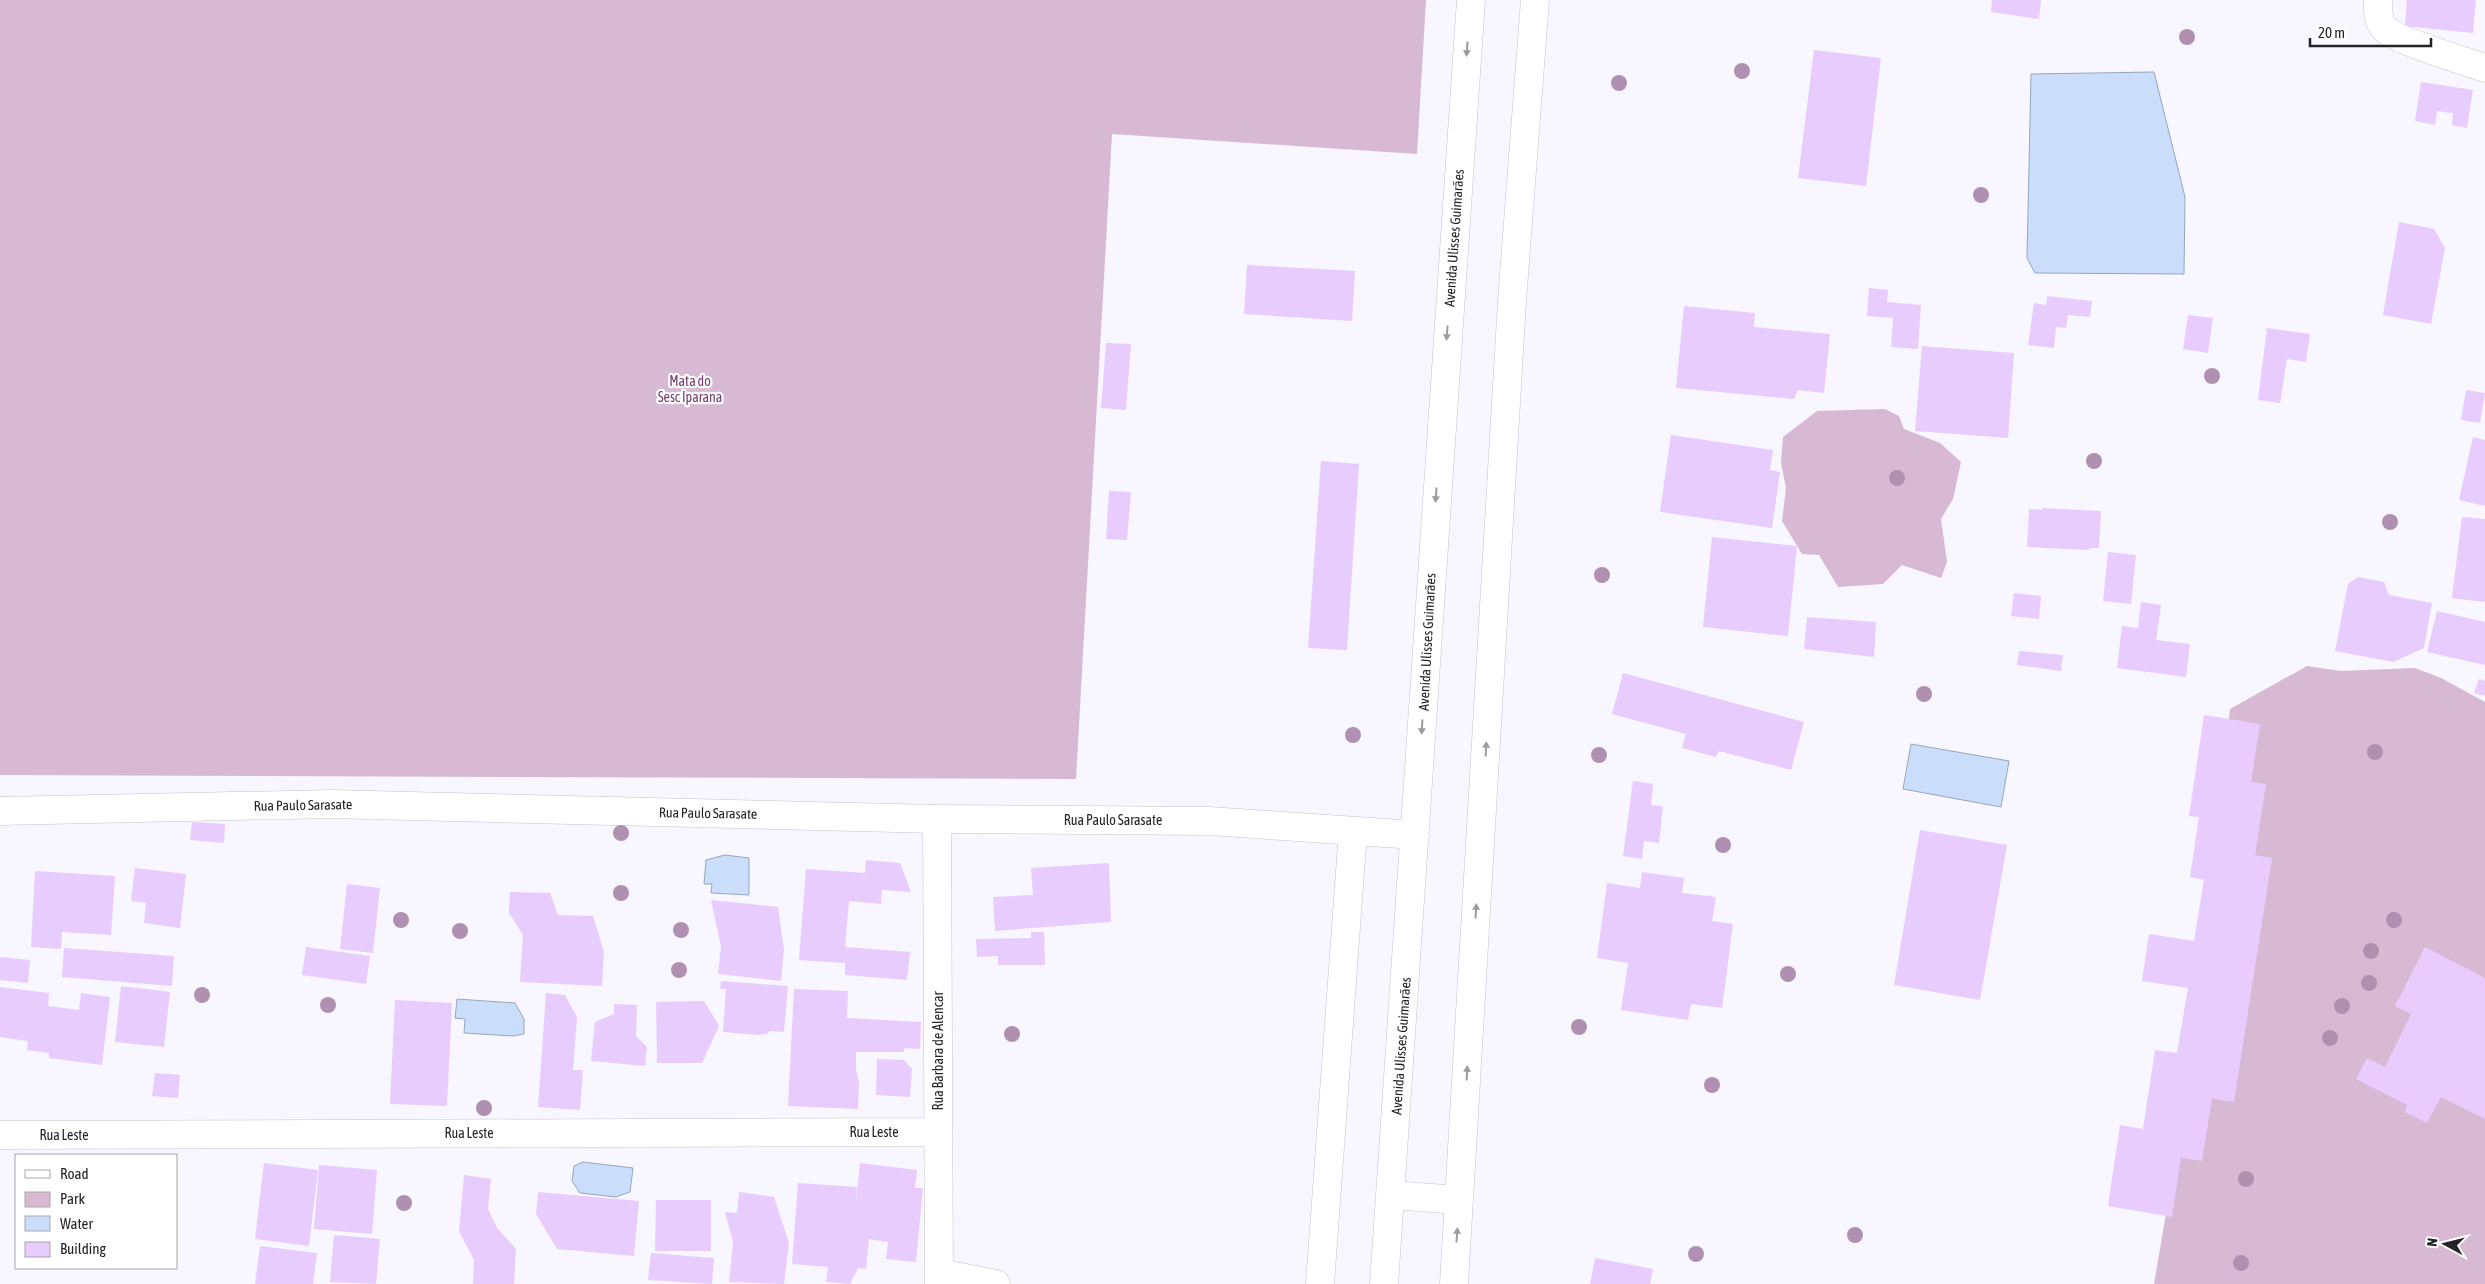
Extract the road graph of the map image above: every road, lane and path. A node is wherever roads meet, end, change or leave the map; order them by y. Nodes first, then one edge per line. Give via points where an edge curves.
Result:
1 (1471, 0) edge
2 (1535, 0) edge
3 (2378, 0) edge
4 (2485, 68) edge
5 (0, 811) edge
6 (937, 819) junction
7 (1353, 830) junction
8 (1415, 835) junction
9 (938, 1132) junction
10 (0, 1135) edge
11 (1391, 1195) junction
12 (1459, 1200) junction
13 (939, 1278) edge
14 (996, 1284) edge
15 (1320, 1284) edge
16 (1384, 1284) edge
17 (1454, 1284) edge

1 -> 8 street, Avenida Ulisses Guimarães
12 -> 2 street via 1511,311
3 - 4 street via 2380,21 2385,30 2400,39
5 - 6 street, Rua Paulo Sarasate via 331,804
6 - 7 street, Rua Paulo Sarasate via 1209,821
6 - 9 street, Rua Barbara de Alencar
7 - 8 street, Rua Paulo Sarasate
7 - 15 street
8 - 11 street, Avenida Ulisses Guimarães
9 - 10 street, Rua Leste
9 - 13 street, Rua Barbara de Alencar
11 - 12 street
11 - 16 street, Avenida Ulisses Guimarães
17 -> 12 street
13 - 14 street

